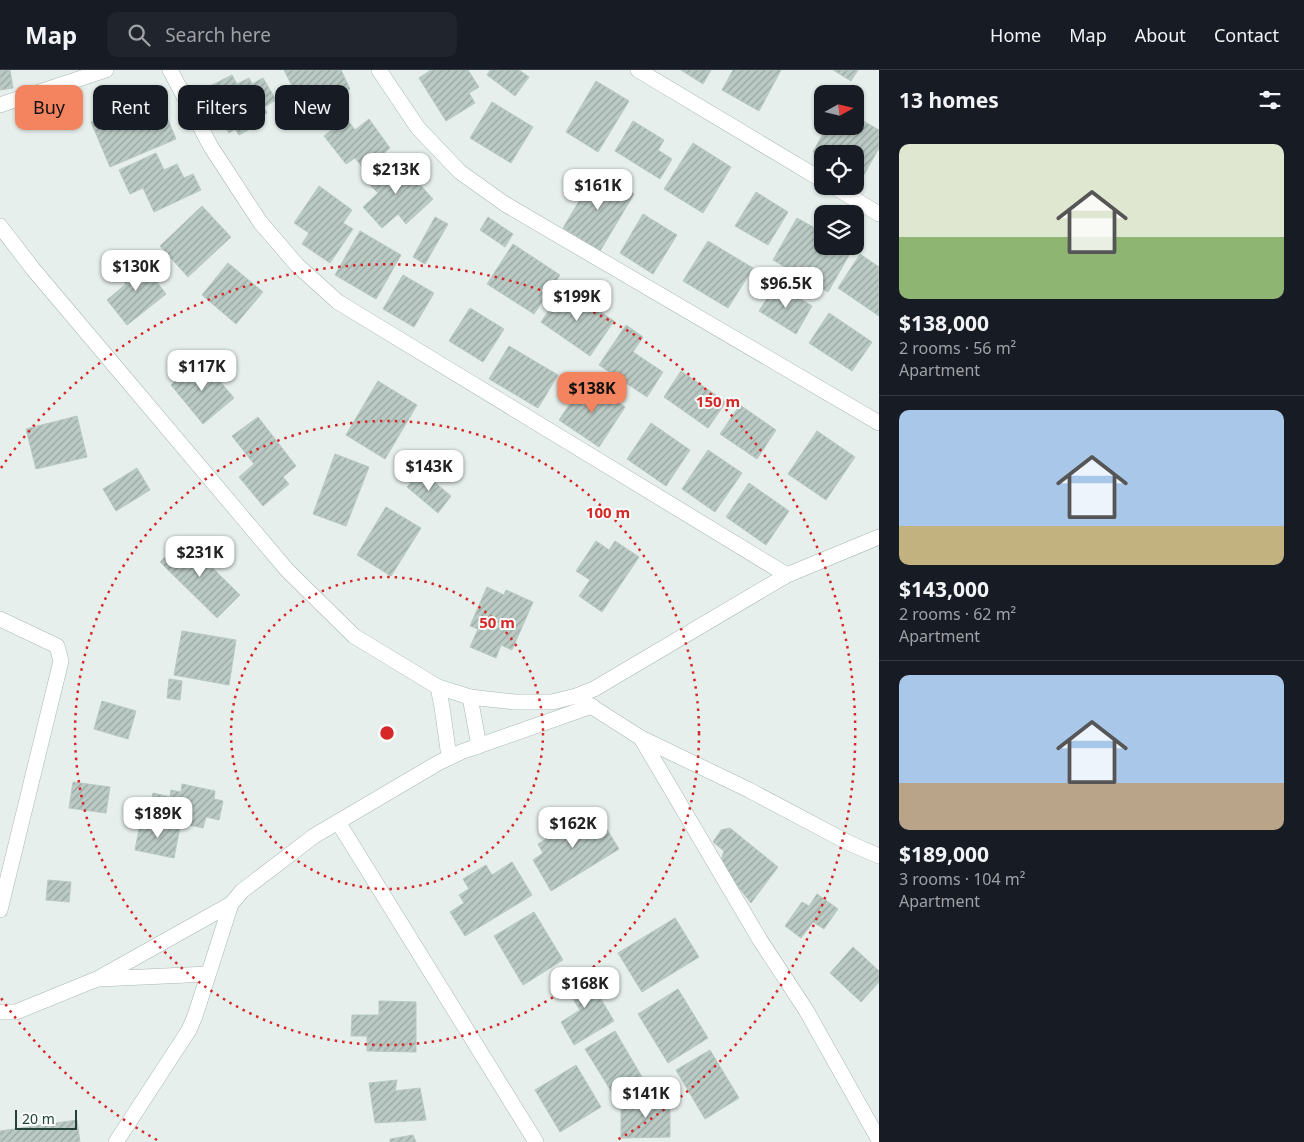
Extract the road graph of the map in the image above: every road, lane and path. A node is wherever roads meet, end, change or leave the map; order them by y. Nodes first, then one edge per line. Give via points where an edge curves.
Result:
1 (106, 70) edge
2 (170, 70) edge
3 (379, 70) edge
4 (638, 70) edge
5 (0, 105) edge
6 (814, 175) edge
7 (848, 195) edge
8 (879, 214) edge
9 (0, 226) edge
10 (879, 423) edge
11 (879, 537) edge
12 (787, 575) junction
13 (0, 619) edge
14 (438, 687) junction
15 (576, 696) junction
16 (470, 697) junction
17 (592, 706) junction
18 (641, 738) junction
19 (479, 746) junction
20 (449, 757) junction
21 (338, 822) junction
22 (879, 856) edge
23 (231, 904) junction
24 (0, 910) edge
25 (208, 974) junction
26 (97, 979) junction
27 (0, 1012) edge
28 (879, 1140) edge
29 (116, 1142) edge
30 (536, 1142) edge

1 - 5 street
2 - 12 street via 211,147 260,222 297,265 338,302
3 - 10 street via 418,128 460,172 505,204
4 - 6 street
7 - 8 street
9 - 14 street via 287,570 354,636
11 - 12 street
12 - 15 street via 594,689
13 - 24 street via 57,646 61,661
14 - 16 street
14 - 20 street
15 - 16 street via 552,702
15 - 17 street
16 - 19 street
17 - 18 street
17 - 19 street
18 - 22 street
18 - 28 street via 760,940 806,1010
19 - 20 street
20 - 21 street
21 - 23 street via 271,868
21 - 30 street
23 - 25 street
23 - 26 street
25 - 26 street
25 - 29 street via 189,1030
26 - 27 street via 16,1012

